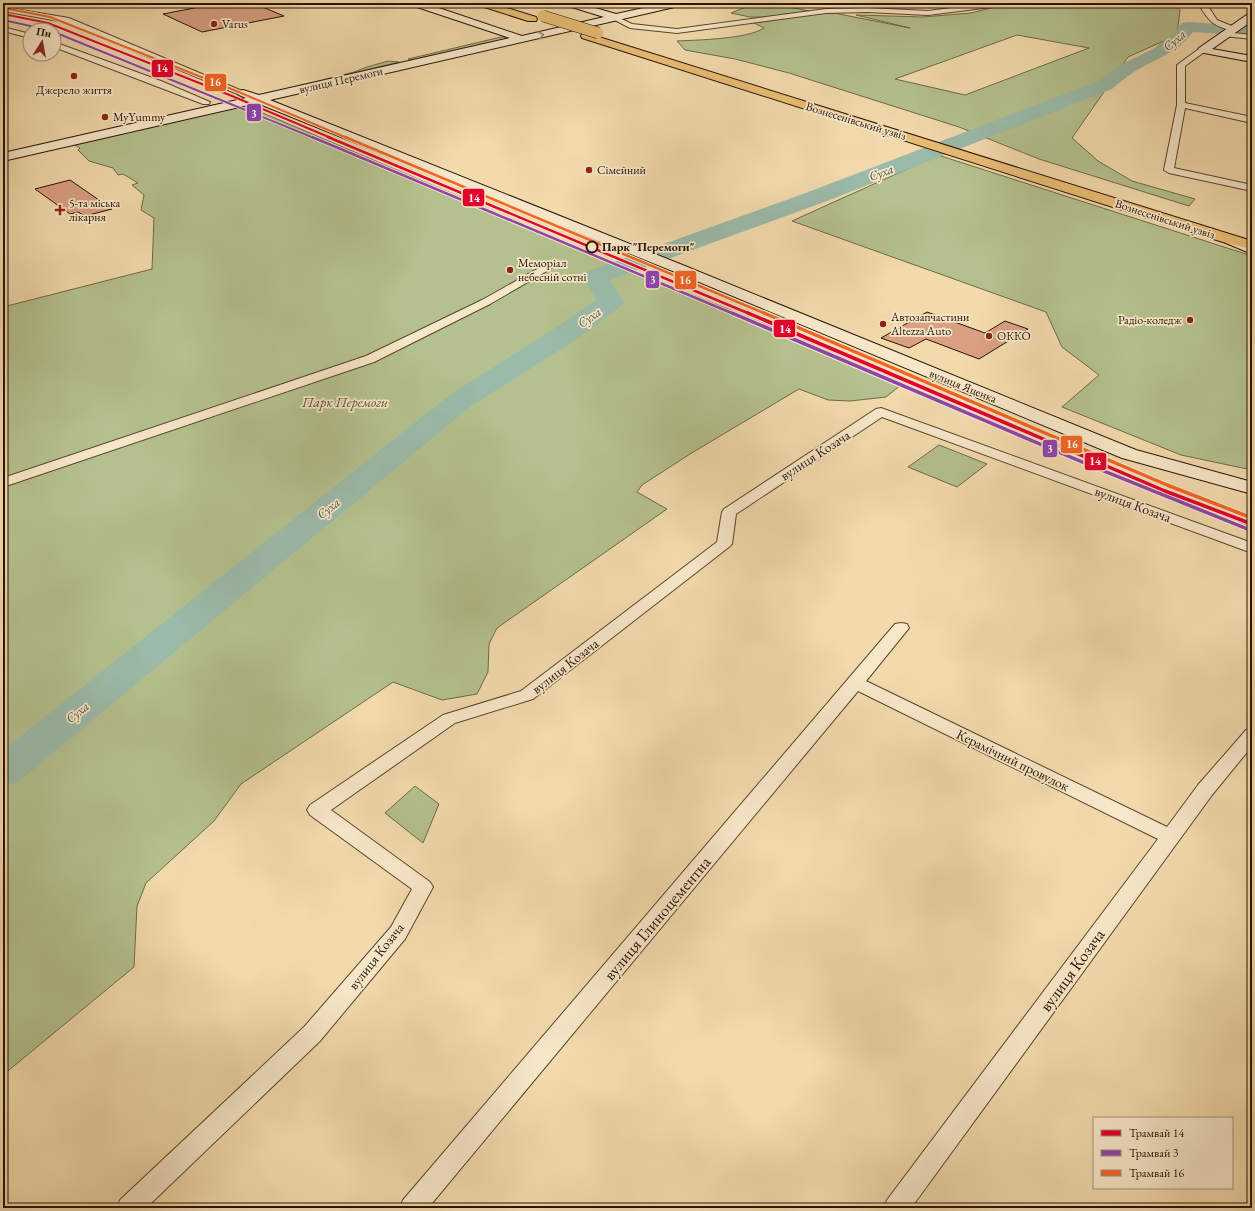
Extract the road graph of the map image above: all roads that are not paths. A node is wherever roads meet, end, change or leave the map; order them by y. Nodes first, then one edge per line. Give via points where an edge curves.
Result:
1 (414, 3) edge
2 (481, 3) edge
3 (503, 3) edge
4 (568, 3) edge
5 (642, 3) edge
6 (679, 3) edge
7 (1007, 3) edge
8 (1202, 3) edge
9 (3, 10) edge
10 (599, 12) junction
11 (1252, 16) edge
12 (615, 18) junction
13 (3, 29) edge
14 (1231, 32) junction
15 (22, 34) edge
16 (507, 34) junction
17 (1252, 37) edge
18 (522, 39) junction
19 (62, 47) edge
20 (1203, 50) junction
21 (396, 58) junction
22 (1252, 59) edge
23 (411, 64) junction
24 (243, 93) junction
25 (258, 99) junction
26 (206, 102) junction
27 (1181, 105) junction
28 (1252, 120) edge
29 (924, 139) junction
30 (46, 143) junction
31 (3, 148) edge
32 (3, 157) edge
33 (1252, 188) edge
34 (1242, 236) edge
35 (1252, 245) edge
36 (1252, 250) edge
37 (548, 266) dead end
38 (3, 483) edge
39 (1252, 488) edge
40 (1252, 548) edge
41 (901, 628) dead end
42 (856, 683) junction
43 (1252, 734) edge
44 (1171, 836) junction
45 (129, 1208) edge
46 (412, 1208) edge
47 (896, 1208) edge

1 - 16 main road
2 - 29 main road, Вознесенівський узвіз
3 - 29 main road, Вознесенівський узвіз, bridge
4 - 10 main road
5 - 10 main road, вулиця Перемоги
6 - 12 main road, вулиця Перемоги
7 - 12 street via 928,12 826,11 677,30 630,26
8 - 14 street via 1211,20
9 - 24 street via 66,20
10 - 12 main road
10 - 16 main road, вулиця Перемоги
11 - 14 main road
18 -> 12 main road, вулиця Перемоги
13 - 15 street
14 - 17 street
14 - 20 main road
16 - 18 main road
16 - 21 main road, вулиця Перемоги
18 - 23 main road, вулиця Перемоги
19 - 26 street
20 - 22 main road
20 - 27 street via 1181,65
21 - 23 main road
21 - 24 main road, вулиця Перемоги
23 - 25 main road, вулиця Перемоги
24 - 25 main road
24 - 26 main road, вулиця Перемоги
25 - 30 main road, вулиця Перемоги
25 - 39 main road, вулиця Яценка via 680,268 1129,454
26 - 30 main road, вулиця Перемоги
27 - 28 street
27 - 33 street via 1169,170
29 - 34 main road, Вознесенівський узвіз
30 - 31 main road, вулиця Перемоги
30 - 32 main road, вулиця Перемоги
34 - 35 main road, Вознесенівський узвіз
34 - 36 main road
37 - 38 street via 486,302 370,359
40 - 45 street, вулиця Козача via 881,412 729,512 724,544 527,695 449,719 317,810 423,887 398,933 312,1034
41 - 42 street, вулиця Глиноцементна
42 - 44 street, Керамічний провулок
42 - 46 street, вулиця Глиноцементна
43 - 44 street, вулиця Козача
44 - 47 street, вулиця Козача

